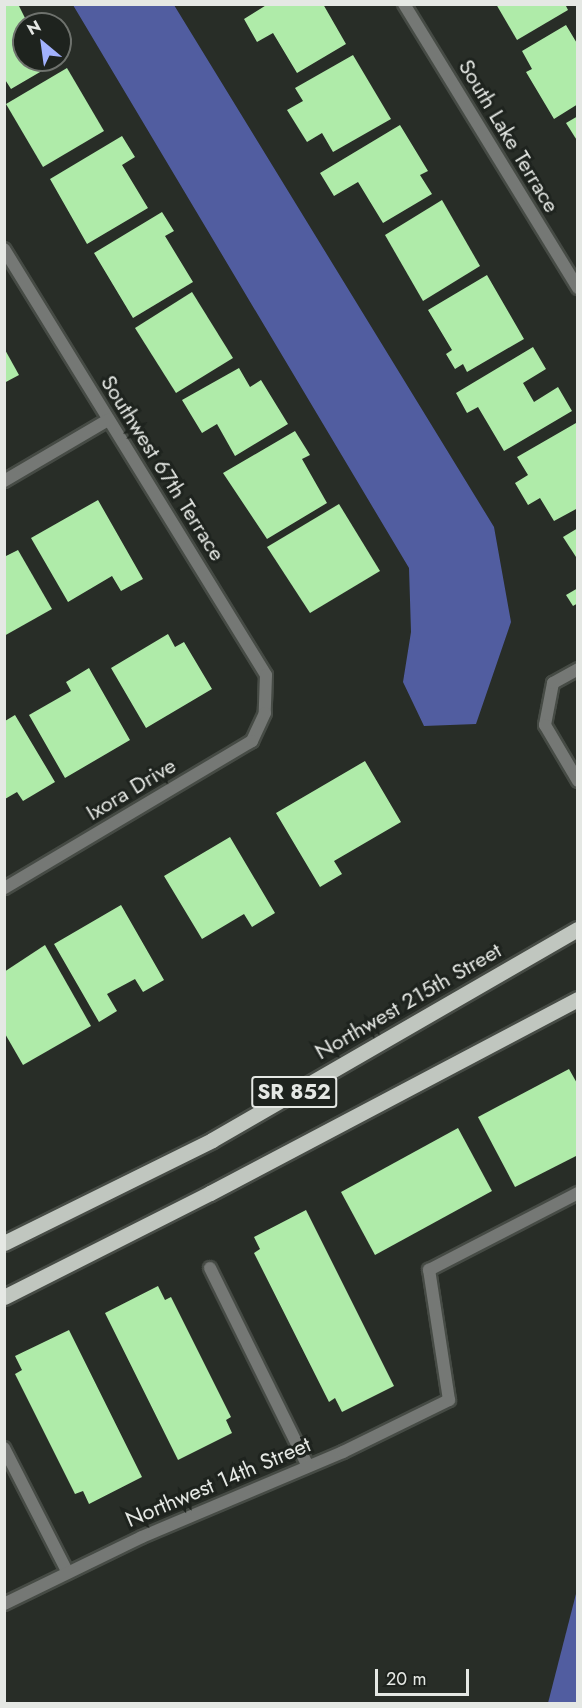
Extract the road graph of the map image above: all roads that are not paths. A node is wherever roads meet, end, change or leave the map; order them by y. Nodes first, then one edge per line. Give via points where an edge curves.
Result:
1 (404, 4) edge
2 (4, 249) edge
3 (578, 288) edge
4 (108, 420) junction
5 (4, 481) edge
6 (578, 669) edge
7 (265, 713) joint
8 (578, 781) edge
9 (4, 888) edge
10 (578, 929) edge
11 (578, 999) edge
12 (578, 1193) edge
13 (4, 1243) edge
14 (210, 1268) dead end
15 (4, 1297) edge
16 (4, 1448) edge
17 (308, 1466) junction
18 (68, 1573) junction
19 (4, 1604) edge

1 - 3 street, South Lake Terrace
2 - 4 street, Southwest 67th Terrace
4 - 5 street
4 - 7 street, Southwest 67th Terrace via 266,675
6 - 8 street via 553,683 545,726
7 - 9 street, Ixora Drive via 252,741
10 - 13 main road, Northwest 215th Street / SR 852 via 212,1140
11 - 15 main road, SR 852 via 221,1188
12 - 17 street, Northwest 14th Street via 429,1270 449,1400
14 - 17 street
16 - 18 street
17 - 18 street, Northwest 14th Street
18 - 19 street, Northwest 14th Street

